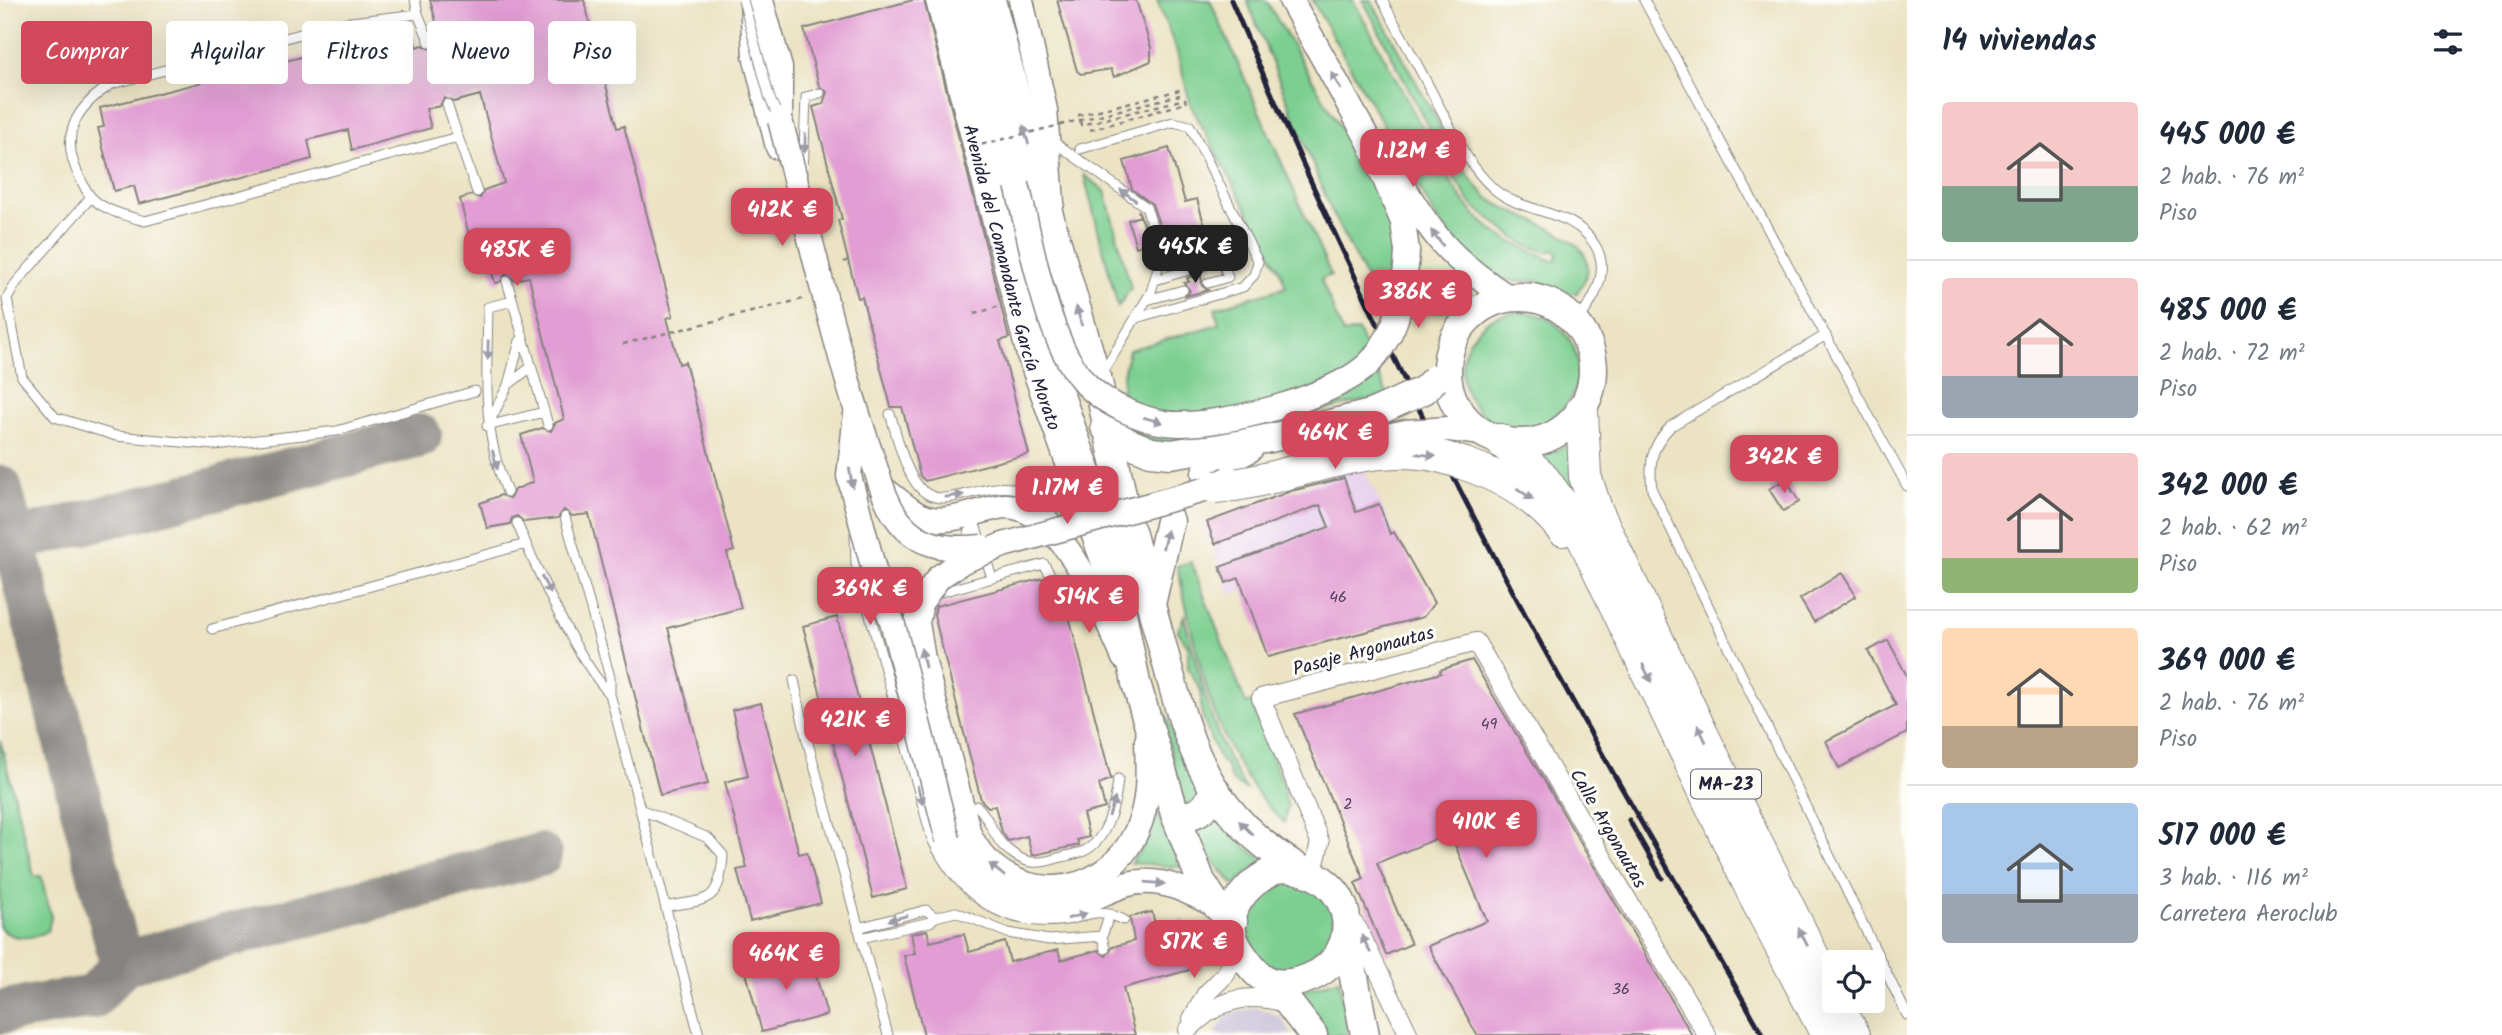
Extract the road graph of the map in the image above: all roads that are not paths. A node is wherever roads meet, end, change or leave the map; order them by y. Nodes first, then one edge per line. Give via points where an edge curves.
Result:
1 (415, 0) edge
2 (743, 0) edge
3 (752, 0) edge
4 (761, 0) edge
5 (938, 0) edge
6 (957, 0) edge
7 (972, 0) edge
8 (991, 0) edge
9 (1021, 0) edge
10 (1291, 0) edge
11 (1382, 0) edge
12 (1644, 0) edge
13 (418, 14) junction
14 (427, 36) edge
15 (820, 93) dead end
16 (447, 104) dead end
17 (780, 120) junction
18 (456, 131) dead end
19 (1049, 139) junction
20 (1369, 141) junction
21 (1080, 149) dead end
22 (477, 192) dead end
23 (91, 197) junction
24 (802, 204) junction
25 (1052, 224) junction
26 (1155, 280) junction
27 (507, 281) dead end
28 (1208, 283) dead end
29 (1183, 290) dead end
30 (1508, 297) junction
31 (1147, 300) junction
32 (513, 301) junction
33 (1136, 318) junction
34 (1576, 322) junction
35 (519, 324) junction
36 (1826, 335) junction
37 (531, 367) junction
38 (1441, 374) junction
39 (1098, 382) junction
40 (508, 385) junction
41 (475, 391) dead end
42 (856, 410) junction
43 (1582, 410) junction
44 (544, 412) junction
45 (890, 414) dead end
46 (1371, 414) junction
47 (1447, 416) junction
48 (548, 425) dead end
49 (487, 426) junction
50 (1105, 427) junction
51 (1491, 437) junction
52 (1271, 438) junction
53 (1210, 480) junction
54 (876, 485) junction
55 (1907, 486) edge
56 (507, 492) dead end
57 (565, 517) dead end
58 (979, 518) junction
59 (1170, 521) dead end
60 (517, 523) dead end
61 (961, 535) dead end
62 (526, 544) junction
63 (1003, 545) junction
64 (1082, 569) junction
65 (982, 581) junction
66 (1151, 606) junction
67 (925, 609) dead end
68 (1617, 611) junction
69 (1074, 615) dead end
70 (212, 629) dead end
71 (1126, 629) junction
72 (1476, 642) joint
73 (794, 680) dead end
74 (1136, 682) junction
75 (610, 694) junction
76 (1146, 722) junction
77 (1118, 779) dead end
78 (1213, 789) junction
79 (977, 806) dead end
80 (642, 810) junction
81 (1175, 814) junction
82 (1307, 871) junction
83 (667, 906) junction
84 (1110, 914) junction
85 (935, 917) junction
86 (1124, 920) dead end
87 (1346, 924) junction
88 (1229, 925) junction
89 (859, 928) junction
90 (1102, 936) junction
91 (861, 938) junction
92 (1105, 949) dead end
93 (1339, 969) junction
94 (1822, 974) edge
95 (1382, 977) junction
96 (1276, 989) junction
97 (1205, 1012) junction
98 (1842, 1013) edge
99 (1907, 1015) edge
100 (1187, 1032) edge
101 (699, 1035) edge
102 (888, 1035) edge
103 (1313, 1035) edge
104 (1365, 1035) edge
105 (1409, 1035) edge
106 (1707, 1035) edge
107 (1827, 1035) edge
108 (1854, 1035) edge

1 - 13 lane
2 - 17 lane, bridge
3 - 54 street via 758,68 795,212
4 - 17 street via 780,68
5 - 71 street, Avenida del Comandante García Morato via 1029,355
6 - 50 main road, Avenida del Comandante García Morato via 1042,345 1110,498
7 -> 20 street, Avenida del Comandante García Morato, bridge via 1056,336 1089,387 1117,406 1164,423 1193,424 1244,415 1322,392 1355,376 1371,361 1396,324 1407,251 1403,222
25 -> 8 main road, Avenida del Comandante García Morato
9 - 19 street, Avenida del Comandante García Morato
20 -> 10 street
11 - 34 lane via 1466,156 1494,189 1523,207 1559,216 1596,246 1601,270 1598,293
12 - 36 lane
13 - 14 lane
13 - 23 lane via 342,23 113,84 92,97 75,117 69,142 74,165
15 -> 24 lane via 806,97
16 - 18 lane
17 - 24 street, bridge
19 - 25 street, Avenida del Comandante García Morato
26 -> 19 lane via 1162,254 1146,207
30 -> 20 street via 1447,252
21 - 33 lane via 1173,122 1190,126 1258,262 1243,287
22 - 23 lane via 458,137 145,221 113,212
23 - 41 lane via 7,299 22,377 55,417 116,436 214,445 337,431
24 - 42 street, bridge
39 -> 25 main road, Avenida del Comandante García Morato
26 - 28 lane via 1222,260 1228,277
26 - 31 lane
27 - 32 lane
29 - 31 lane
30 - 34 main road via 1533,297 1557,306
30 - 38 main road via 1480,309 1458,330
31 - 33 lane
32 - 35 lane
32 -> 49 lane via 488,307
33 - 39 lane
34 - 43 main road via 1589,342 1594,365 1592,389
35 - 37 lane
35 - 40 lane via 520,348
36 - 55 lane
36 - 99 lane via 1671,426 1654,450 1652,490
37 - 40 lane
37 - 44 lane
38 - 46 main road, bridge via 1424,390
38 - 47 main road via 1450,389
39 - 50 main road, Avenida del Comandante García Morato
40 - 49 lane
42 - 63 street, bridge via 890,507 913,535 947,548
42 -> 88 street, bridge via 849,476 948,840 962,866 1001,898 1026,906 1078,904 1126,884 1163,883
43 - 51 main road via 1546,439 1523,443
94 -> 43 highway, MA-23 via 1596,509 1585,476
44 - 48 lane
44 - 49 lane
45 -> 64 lane via 914,481 929,496 948,499 1000,486 1024,489 1045,503
46 - 47 main road
46 - 52 main road
47 - 51 main road
47 - 53 street, bridge via 1406,432
49 -> 56 lane
50 - 52 main road via 1151,452 1171,454
51 - 68 highway, MA-23 via 1541,475 1559,498 1612,593
52 - 53 main road
53 - 63 street, bridge
53 -> 68 highway, bridge via 1242,485 1366,455 1428,454 1465,464 1505,480 1553,517
54 - 58 street via 913,513 944,524
54 -> 84 lane via 854,536 856,564 932,839 945,865 960,885 995,911 1034,921 1059,921 1097,910
57 - 75 lane via 610,677
58 - 64 street via 1003,506 1034,513
58 - 65 lane
66 -> 59 main road
60 - 62 lane
61 - 65 lane
62 - 70 lane
62 -> 75 lane via 598,682
76 -> 63 street, bridge via 1149,779 1144,812 1129,844 1105,869 1065,887 1030,887 1009,880 978,853 969,834 917,623 921,602 939,577 963,561
64 - 74 street
65 - 67 lane via 933,594
65 - 69 lane via 1044,564
66 - 71 main road, Avenida del Comandante García Morato via 1119,534
66 - 78 main road, Avenida del Comandante García Morato via 1178,712
68 -> 107 highway, MA-23
71 - 74 main road, Avenida del Comandante García Morato
72 - 82 street, Pasaje Argonautas via 1261,698 1320,842
72 - 106 street, Calle Argonautas
73 - 89 lane
74 - 76 main road, Avenida del Comandante García Morato
75 - 80 lane
76 - 81 main road, Avenida del Comandante García Morato
79 -> 77 lane via 988,816 996,839 1028,863 1040,864 1087,850 1097,840 1111,814
78 - 81 main road via 1202,810
82 -> 78 main road, Avenida del Comandante García Morato via 1256,838
80 - 83 lane
80 - 83 lane via 708,838 723,855 722,883 705,901
81 - 88 main road, Avenida del Comandante García Morato via 1189,856
82 - 87 main road via 1335,890
82 - 88 main road via 1280,868 1260,876 1239,898
83 - 101 lane
84 - 86 lane
84 - 90 lane
85 -> 89 lane via 926,910
85 - 90 lane via 956,912 1008,933 1049,940
85 - 91 lane
87 - 93 main road via 1337,957
95 -> 87 street via 1358,929
88 - 96 main road
88 - 100 street via 1226,974 1197,1008
89 - 91 lane
90 - 92 lane
91 - 102 lane
93 - 95 street via 1373,971
93 - 96 main road
93 - 104 main road
95 - 105 street
96 - 97 street
96 - 97 street via 1230,994
96 - 103 main road
97 - 100 street
98 - 108 highway, MA-23

